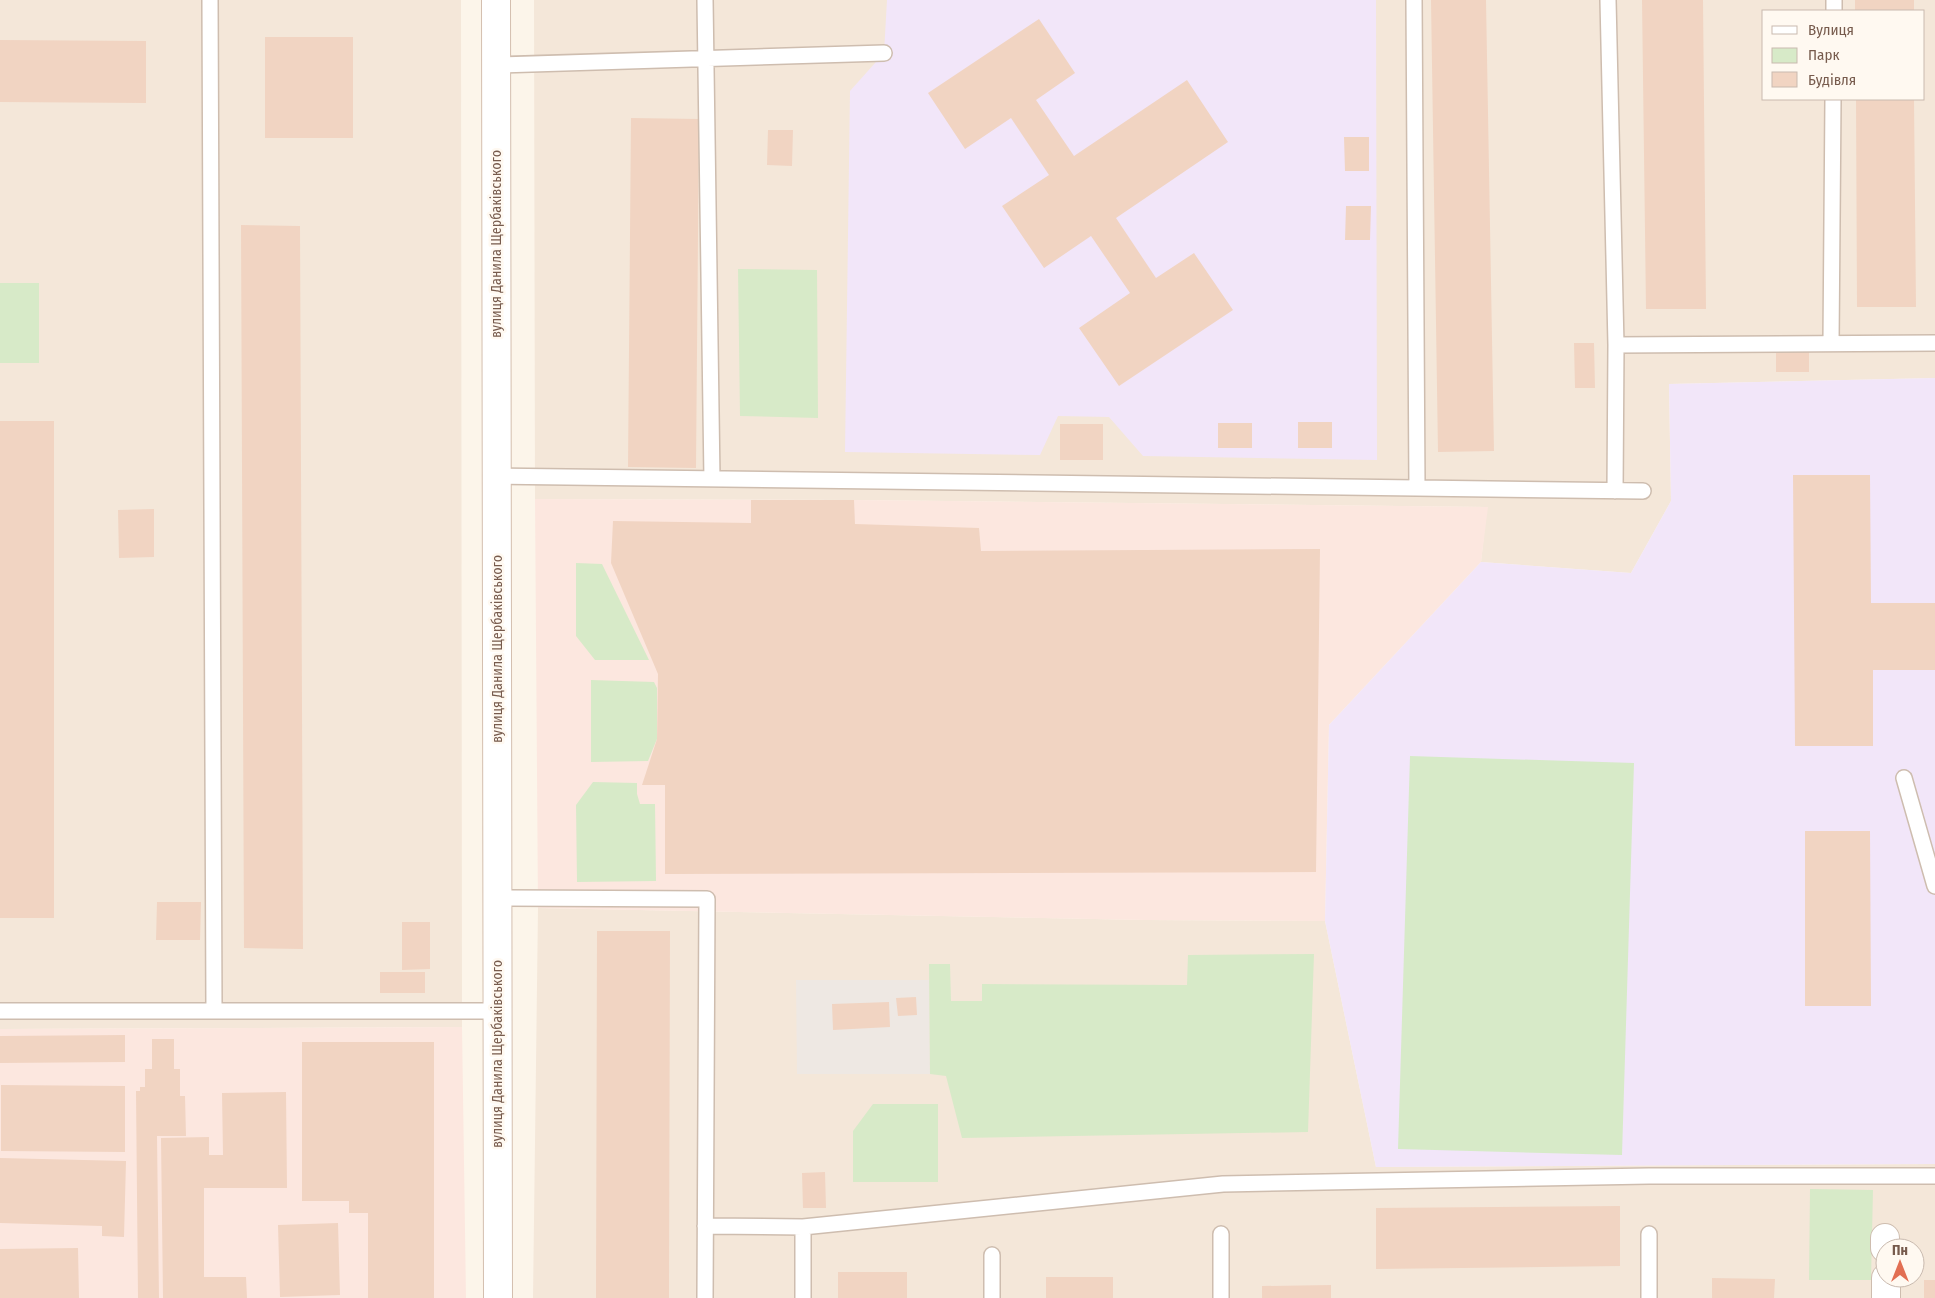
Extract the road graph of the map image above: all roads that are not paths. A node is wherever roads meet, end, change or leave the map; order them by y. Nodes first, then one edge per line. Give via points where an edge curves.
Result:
1 (210, 0) edge
2 (496, 0) edge
3 (705, 0) edge
4 (1414, 0) edge
5 (1608, 0) edge
6 (884, 53) dead end
7 (706, 58) junction
8 (496, 65) junction
9 (1833, 100) edge
10 (1831, 343) junction
11 (1935, 343) edge
12 (1616, 344) junction
13 (496, 476) junction
14 (712, 479) junction
15 (1417, 488) junction
16 (1615, 491) junction
17 (1643, 491) dead end
18 (1904, 778) dead end
19 (1935, 886) edge
20 (497, 898) junction
21 (497, 1011) junction
22 (0, 1012) edge
23 (214, 1012) junction
24 (1935, 1176) edge
25 (705, 1226) junction
26 (803, 1227) junction
27 (1221, 1234) dead end
28 (1649, 1234) dead end
29 (992, 1255) dead end
30 (498, 1298) edge
31 (705, 1298) edge
32 (803, 1298) edge
33 (992, 1298) edge
34 (1222, 1298) edge
35 (1649, 1298) edge

1 - 23 lane
2 - 8 main road, вулиця Данила Щербаківського
3 - 7 lane
4 - 15 lane
5 - 12 lane
6 - 7 lane
7 - 8 lane
7 - 14 lane
8 - 13 main road, вулиця Данила Щербаківського
9 - 10 lane
10 - 11 lane
10 - 12 lane
12 - 16 lane
13 - 14 lane
13 - 20 main road, вулиця Данила Щербаківського
14 - 15 lane
15 - 16 lane
16 - 17 lane
18 - 19 lane
20 - 21 main road, вулиця Данила Щербаківського
20 - 25 lane via 707,899
21 - 23 lane
21 - 30 main road, вулиця Данила Щербаківського
22 - 23 lane
24 - 26 lane via 1649,1176 1223,1184
25 - 26 lane
25 - 31 lane
26 - 32 lane
27 - 34 lane
28 - 35 lane
29 - 33 lane

